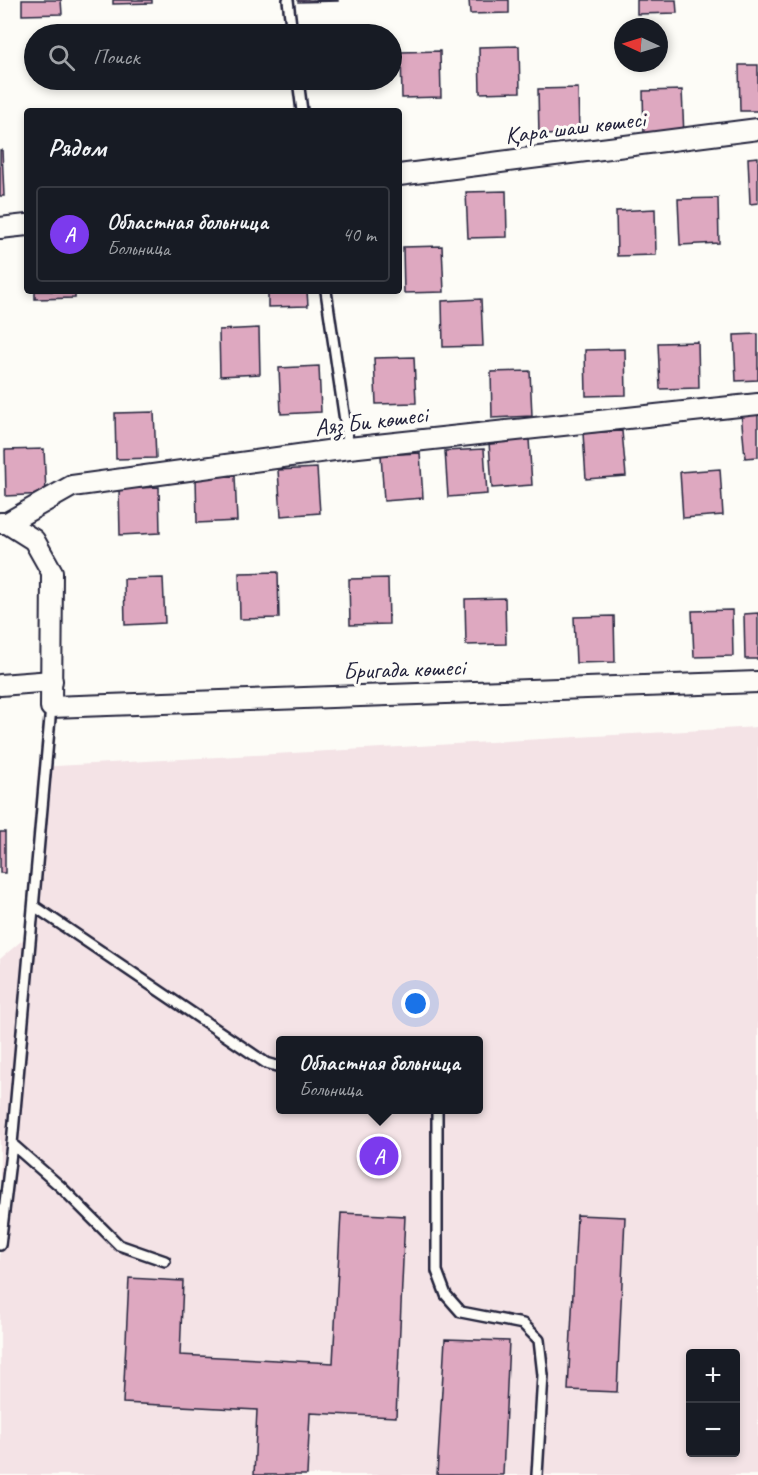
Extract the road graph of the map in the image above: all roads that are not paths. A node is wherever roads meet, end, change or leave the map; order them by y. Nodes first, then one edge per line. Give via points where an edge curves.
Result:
1 (288, 0) edge
2 (291, 24) edge
3 (299, 90) edge
4 (302, 108) edge
5 (758, 129) edge
6 (402, 175) edge
7 (24, 225) edge
8 (0, 228) edge
9 (326, 294) edge
10 (758, 404) edge
11 (349, 448) junction
12 (4, 523) edge
13 (51, 681) junction
14 (758, 682) edge
15 (0, 685) edge
16 (51, 707) junction
17 (34, 906) junction
18 (276, 1066) edge
19 (437, 1114) edge
20 (12, 1144) junction
21 (0, 1245) edge
22 (165, 1261) dead end
23 (537, 1475) edge

1 - 2 lane
3 - 4 lane
5 - 6 street, Қара шаш көшесі
7 - 8 street
9 - 11 lane
10 - 11 street, Аяз Би көшесі
11 - 12 street, Аяз Би көшесі via 72,486
12 - 13 street via 34,540 52,572
13 - 15 street
13 - 16 street
14 - 16 street, Бригада көшесі
16 - 17 lane
17 - 18 lane
17 - 20 lane
19 - 23 lane via 437,1271 446,1295 461,1312 523,1324 539,1340 543,1375
20 - 21 lane
20 - 22 lane via 119,1245

